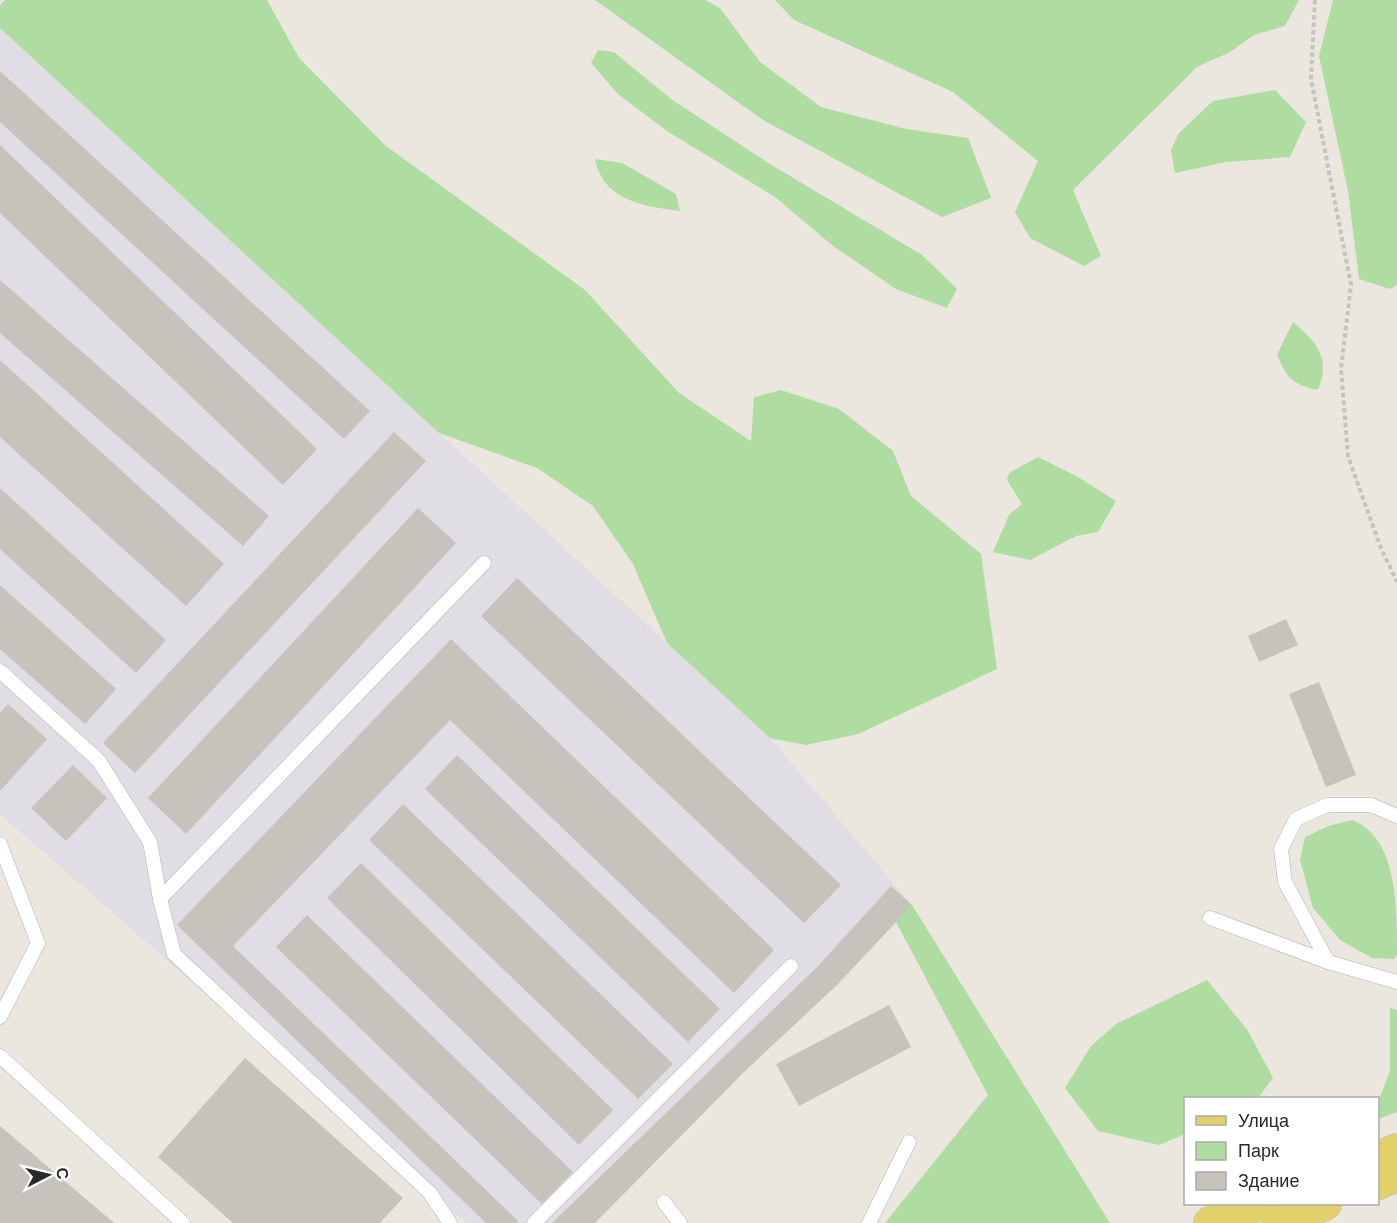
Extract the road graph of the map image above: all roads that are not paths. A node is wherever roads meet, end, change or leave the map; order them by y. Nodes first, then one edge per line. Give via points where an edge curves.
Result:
1 (484, 562) dead end
2 (0, 671) edge
3 (1397, 816) edge
4 (0, 844) edge
5 (160, 899) junction
6 (1210, 918) dead end
7 (1329, 962) junction
8 (791, 966) dead end
9 (1397, 982) edge
10 (0, 1017) edge
11 (0, 1056) edge
12 (909, 1142) dead end
13 (1397, 1150) edge
14 (1379, 1157) edge
15 (1397, 1175) edge
16 (1379, 1182) edge
17 (664, 1202) dead end
18 (1255, 1205) edge
19 (1320, 1205) edge
20 (183, 1223) edge
21 (450, 1223) edge
22 (534, 1223) edge
23 (680, 1223) edge
24 (869, 1223) edge
25 (1210, 1223) edge
26 (1278, 1223) edge

1 - 5 lane
2 - 5 lane via 99,761 150,842
3 - 7 lane via 1371,805 1328,805 1296,819 1281,849 1285,882
4 - 10 lane via 38,943
5 - 21 lane via 174,954 430,1193
6 - 7 lane
7 - 9 lane
8 - 22 lane
11 - 20 lane
12 - 24 lane
13 - 14 main road
15 - 16 main road
17 - 23 lane
18 - 25 main road
19 - 26 main road

